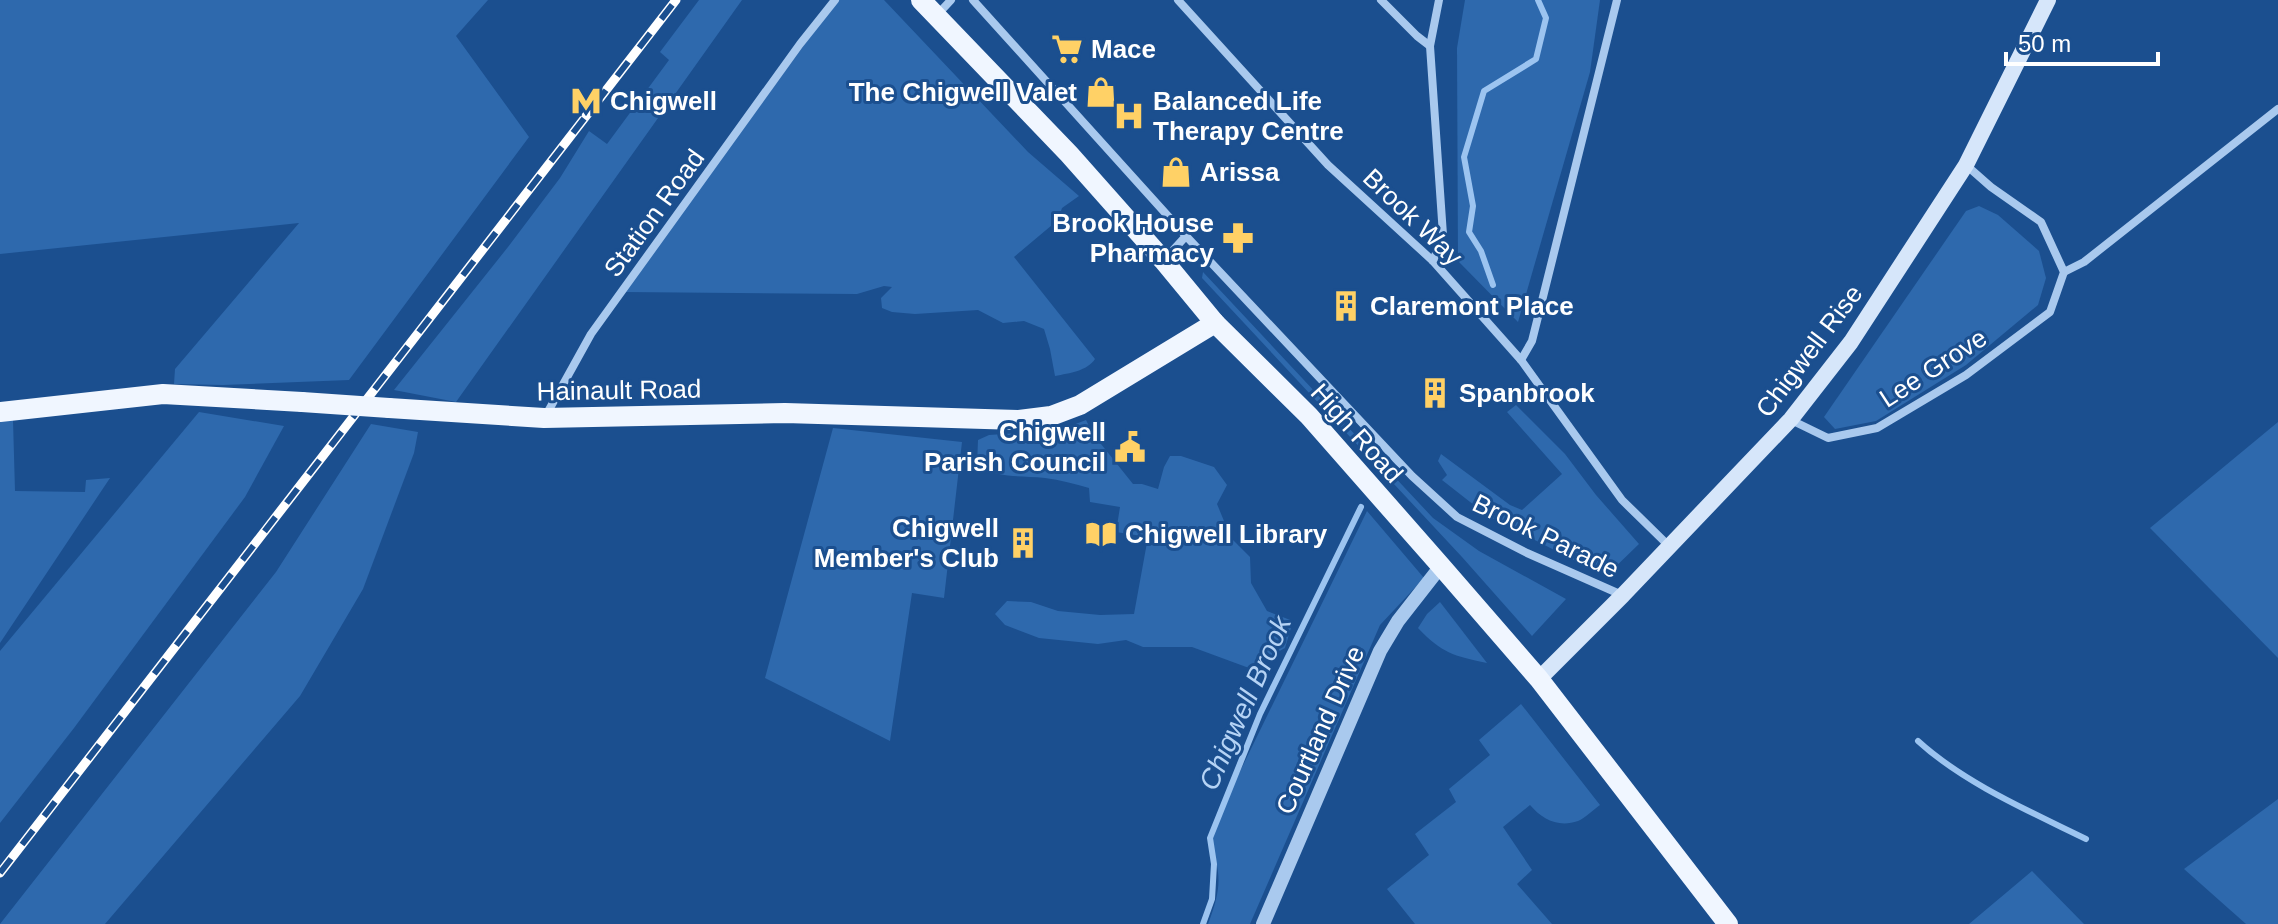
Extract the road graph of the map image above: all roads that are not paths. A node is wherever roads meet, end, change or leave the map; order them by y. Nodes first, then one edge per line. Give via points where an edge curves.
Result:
1 (835, 0) edge
2 (921, 0) edge
3 (951, 0) edge
4 (973, 0) edge
5 (1178, 0) edge
6 (1381, 0) edge
7 (1439, 0) edge
8 (1617, 0) edge
9 (2048, 0) edge
10 (936, 16) junction
11 (1430, 46) junction
12 (2278, 109) edge
13 (1966, 165) junction
14 (1186, 236) junction
15 (1163, 260) junction
16 (1433, 261) junction
17 (2064, 272) junction
18 (1215, 323) junction
19 (1521, 360) junction
20 (0, 412) edge
21 (544, 418) junction
22 (1791, 419) junction
23 (1670, 546) junction
24 (1441, 566) junction
25 (1623, 595) junction
26 (1539, 679) junction
27 (1263, 924) edge
28 (1728, 924) edge

1 - 21 street, Station Road via 591,334
2 - 10 main road, High Road
3 - 10 street
4 - 14 street, Brook Parade
5 - 16 street, Brook Way via 1328,165
6 - 11 street
7 - 11 street
8 - 19 street via 1532,341
9 - 13 main road, Chigwell Rise
10 - 15 main road, High Road
11 - 16 street via 1443,235
12 - 17 street via 2084,262
13 - 17 street via 2041,222
13 - 22 main road, Chigwell Rise via 1851,342
14 - 15 street
14 - 25 street, Brook Parade via 1457,517
15 - 18 main road, High Road
16 - 19 street, Brook Way
17 - 22 street, Lee Grove via 2050,312 1966,375 1877,428 1828,438
18 - 21 main road, Hainault Road via 1080,405 1051,416 1019,420 785,413
18 - 24 main road, High Road via 1309,416
19 - 23 street, Brook Way via 1622,500
20 - 21 main road, Hainault Road, bridge via 163,394
22 - 23 main road, Chigwell Rise
23 - 25 main road, Chigwell Rise
24 - 26 main road, High Road
24 - 27 street, Courtland Drive via 1380,651
25 - 26 main road, Chigwell Rise
26 - 28 main road, High Road

